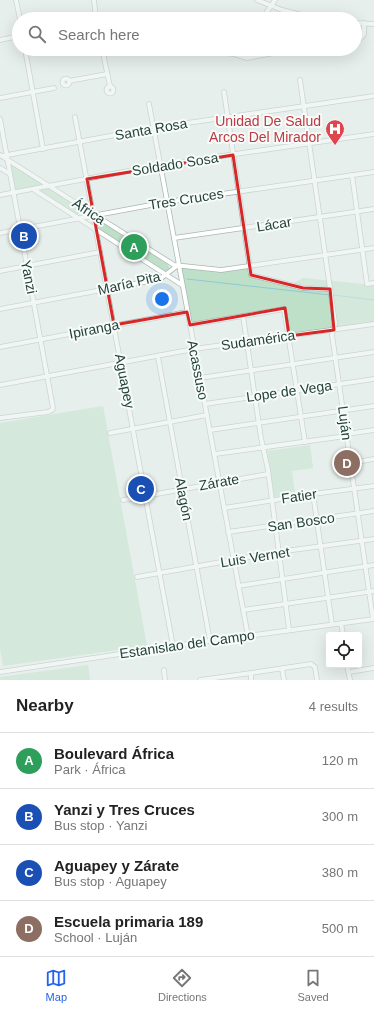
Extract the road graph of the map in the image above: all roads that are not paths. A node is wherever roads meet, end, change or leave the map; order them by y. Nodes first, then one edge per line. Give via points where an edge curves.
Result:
1 (16, 0) edge
2 (94, 0) edge
3 (257, 0) edge
4 (275, 0) edge
5 (270, 5) junction
6 (19, 12) edge
7 (95, 12) edge
8 (266, 12) edge
9 (294, 12) edge
10 (364, 23) joint
11 (374, 24) edge
12 (12, 37) edge
13 (362, 37) edge
14 (0, 40) edge
15 (26, 56) edge
16 (105, 56) edge
17 (240, 56) edge
18 (257, 56) edge
19 (107, 74) junction
20 (300, 80) dead end
21 (69, 81) dead end
22 (110, 86) dead end
23 (54, 88) dead end
24 (33, 92) junction
25 (224, 92) dead end
26 (374, 96) edge
27 (0, 98) edge
28 (149, 104) dead end
29 (304, 106) junction
30 (227, 117) junction
31 (75, 118) dead end
32 (0, 120) edge
33 (153, 128) junction
34 (374, 134) edge
35 (80, 142) junction
36 (309, 144) junction
37 (43, 149) junction
38 (233, 155) junction
39 (3, 156) edge
40 (160, 165) junction
41 (0, 168) edge
42 (374, 172) edge
43 (10, 174) junction
44 (352, 175) junction
45 (87, 179) junction
46 (315, 180) junction
47 (50, 186) junction
48 (33, 189) junction
49 (239, 191) junction
50 (13, 193) junction
51 (0, 195) edge
52 (167, 202) junction
53 (374, 209) edge
54 (357, 212) junction
55 (94, 215) junction
56 (319, 217) junction
57 (78, 218) junction
58 (244, 228) junction
59 (20, 229) junction
60 (97, 230) junction
61 (0, 233) edge
62 (174, 238) junction
63 (374, 248) edge
64 (362, 249) junction
65 (100, 252) junction
66 (325, 254) junction
67 (179, 265) junction
68 (250, 265) junction
69 (27, 266) junction
70 (0, 271) edge
71 (167, 275) junction
72 (374, 283) edge
73 (182, 285) junction
74 (107, 289) junction
75 (330, 291) junction
76 (34, 302) junction
77 (0, 309) edge
78 (187, 312) junction
79 (243, 316) junction
80 (374, 324) edge
81 (114, 325) junction
82 (190, 325) junction
83 (374, 328) edge
84 (334, 330) junction
85 (289, 336) junction
86 (41, 339) junction
87 (246, 342) junction
88 (0, 347) edge
89 (194, 349) junction
90 (374, 352) edge
91 (158, 356) junction
92 (335, 358) junction
93 (121, 363) junction
94 (294, 364) junction
95 (251, 370) junction
96 (48, 376) junction
97 (200, 378) junction
98 (374, 379) edge
99 (339, 384) junction
100 (0, 385) edge
101 (298, 390) junction
102 (255, 396) junction
103 (205, 404) junction
104 (374, 406) edge
105 (343, 410) junction
106 (207, 415) junction
107 (302, 416) junction
108 (0, 418) edge
109 (170, 422) junction
110 (259, 423) junction
111 (134, 429) junction
112 (210, 430) junction
113 (374, 430) edge
114 (110, 433) dead end
115 (346, 435) junction
116 (305, 442) junction
117 (264, 448) junction
118 (215, 454) junction
119 (374, 459) edge
120 (350, 463) junction
121 (268, 474) junction
122 (219, 481) junction
123 (374, 486) edge
124 (182, 488) junction
125 (354, 488) junction
126 (313, 494) junction
127 (145, 495) junction
128 (123, 500) dead end
129 (271, 500) junction
130 (224, 508) junction
131 (374, 511) edge
132 (358, 513) junction
133 (316, 520) junction
134 (274, 525) junction
135 (228, 532) junction
136 (374, 539) edge
137 (362, 541) junction
138 (320, 547) junction
139 (278, 552) junction
140 (234, 560) junction
141 (197, 566) junction
142 (374, 566) edge
143 (366, 567) junction
144 (159, 573) junction
145 (324, 573) junction
146 (137, 577) dead end
147 (282, 579) junction
148 (238, 586) junction
149 (372, 591) edge
150 (327, 598) junction
151 (285, 604) junction
152 (243, 610) junction
153 (374, 619) edge
154 (341, 623) junction
155 (332, 624) junction
156 (289, 630) junction
157 (342, 632) edge
158 (248, 636) junction
159 (210, 640) junction
160 (173, 646) junction
161 (347, 668) edge
162 (374, 668) edge
163 (282, 669) junction
164 (164, 670) dead end
165 (0, 672) edge
166 (348, 672) junction
167 (251, 673) junction
168 (216, 679) edge
169 (166, 680) edge
170 (200, 680) edge
171 (251, 680) edge
172 (284, 680) edge
173 (317, 680) edge
174 (350, 680) edge

1 - 6 street
2 - 7 street
3 - 5 street
4 - 5 street
5 - 8 street
5 - 9 street
10 - 11 street
10 - 13 street
12 - 14 street
15 - 24 street
16 - 19 street
17 - 18 street
19 - 21 street
19 - 22 street
20 - 29 street
23 - 24 street
24 - 27 street
24 - 37 street
25 - 30 street
26 - 29 street, Santa Rosa
28 - 33 street, Acassuso
29 - 30 street, Santa Rosa
29 - 36 street
30 - 33 street, Santa Rosa
30 - 38 street
31 - 35 street, Aguapey
32 - 39 street, Yanzi
33 - 35 street, Santa Rosa
33 - 40 street, Acassuso
34 - 36 street, Soldado Sosa
35 - 37 street, Santa Rosa
35 - 45 street, Aguapey
36 - 38 street, Soldado Sosa
36 - 46 street
37 - 39 street, Santa Rosa
38 - 40 street, Soldado Sosa
38 - 49 street
39 - 43 street, Yanzi
39 - 47 street, África
40 - 45 street, Soldado Sosa
40 - 52 street, Acassuso
41 - 43 street
42 - 44 street, Tres Cruces
43 - 50 street, Yanzi
44 - 46 street, Tres Cruces
44 - 54 street
45 - 47 street, Soldado Sosa
45 - 55 street, Aguapey
46 - 49 street, Tres Cruces
46 - 56 street
47 - 48 street, Soldado Sosa
47 - 55 street, África
48 - 50 street, Soldado Sosa
48 - 57 street, África
49 - 52 street, Tres Cruces
49 - 58 street
50 - 51 street, Soldado Sosa
50 - 59 street, Yanzi
52 - 55 street, Tres Cruces
52 - 62 street, Acassuso
53 - 54 street, Lácar
54 - 56 street, Lácar
54 - 64 street
55 - 57 street, Tres Cruces
55 - 60 street, Aguapey
55 - 67 street, África via 169,263
56 - 58 street, Lácar
56 - 66 street
57 - 59 street, Tres Cruces
57 - 60 street, África
58 - 62 street, Lácar
58 - 68 street
59 - 61 street, Tres Cruces
59 - 69 street, Yanzi
60 - 65 street, Aguapey
60 - 71 street, África
62 - 67 street, Acassuso
63 - 64 street, María Pita
64 - 66 street, María Pita
64 - 72 street via 367,284
65 - 69 street
65 - 74 street, Aguapey
66 - 68 street, María Pita
66 - 75 street
67 - 68 street, María Pita via 218,270
67 - 71 street, María Pita
67 - 73 street, Acassuso
68 - 75 street via 251,275 303,288
69 - 70 street
69 - 76 street, Yanzi
71 - 73 street, África
71 - 74 street, María Pita via 160,279
73 - 78 street, Acassuso
74 - 76 street, María Pita
74 - 81 street, Aguapey
75 - 84 street, Luján
76 - 77 street, María Pita
76 - 86 street, Yanzi
78 - 81 street, Ipiranga
78 - 82 street, Acassuso
79 - 82 street
79 - 85 street via 283,309
79 - 87 street
80 - 83 street
80 - 84 street, Sudamérica
81 - 86 street, Ipiranga
81 - 93 street, Aguapey
82 - 89 street, Acassuso
84 - 85 street, Sudamérica
84 - 92 street, Luján via 332,336
85 - 87 street, Sudamérica
85 - 94 street
86 - 88 street, Ipiranga
86 - 96 street, Yanzi
87 - 89 street, Sudamérica
87 - 95 street
89 - 91 street, Sudamérica
89 - 97 street, Acassuso
90 - 92 street
91 - 93 street, Sudamérica
91 - 109 street, Alagón
92 - 94 street
92 - 99 street, Luján
93 - 96 street, Sudamérica
93 - 111 street, Aguapey
94 - 95 street
94 - 101 street
95 - 97 street
95 - 102 street
96 - 100 street, Sudamérica
96 - 108 street, Yanzi via 52,410
97 - 103 street, Acassuso
98 - 99 street, Lope de Vega
99 - 101 street, Lope de Vega
99 - 105 street, Luján
101 - 102 street, Lope de Vega
101 - 107 street
102 - 103 street, Lope de Vega
102 - 110 street
103 - 106 street, Acassuso
104 - 105 street
105 - 107 street
105 - 115 street, Luján
106 - 109 street
106 - 112 street, Acassuso
107 - 110 street
107 - 116 street
109 - 111 street
109 - 124 street, Alagón
110 - 112 street
110 - 117 street
111 - 114 street
111 - 127 street, Aguapey
112 - 118 street, Acassuso
113 - 115 street
115 - 116 street
115 - 120 street, Luján
116 - 117 street
117 - 118 street
117 - 121 street
118 - 122 street, Acassuso
119 - 120 street
120 - 125 street, Luján
121 - 122 street, Zárate
121 - 129 street
122 - 124 street, Zárate
122 - 130 street, Acassuso
123 - 125 street, Fatier
124 - 127 street, Zárate
124 - 141 street, Alagón
125 - 126 street, Fatier
125 - 132 street, Luján
126 - 129 street, Fatier
126 - 133 street
127 - 128 street, Zárate
127 - 144 street, Aguapey
129 - 130 street, Fatier
129 - 134 street
130 - 135 street, Acassuso
131 - 132 street, San Bosco
132 - 133 street, San Bosco
132 - 137 street, Luján
133 - 134 street, San Bosco
133 - 138 street
134 - 135 street, San Bosco
134 - 139 street
135 - 140 street, Acassuso
136 - 137 street, Luis Vernet
137 - 138 street, Luis Vernet
137 - 143 street, Luján
138 - 139 street, Luis Vernet
138 - 145 street
139 - 140 street, Luis Vernet
139 - 147 street
140 - 141 street, Luis Vernet
140 - 148 street, Acassuso
141 - 144 street, Luis Vernet
141 - 159 street, Alagón
142 - 143 street
143 - 145 street
143 - 149 street, Luján
144 - 146 street, Luis Vernet
144 - 160 street, Aguapey
145 - 147 street
145 - 150 street
147 - 148 street
147 - 151 street
148 - 152 street, Acassuso
149 - 150 street
149 - 153 street, Luján
150 - 151 street
150 - 155 street
151 - 152 street
151 - 156 street
152 - 158 street, Acassuso
153 - 154 street, Estanislao del Campo
154 - 155 street, Estanislao del Campo
154 - 157 street
155 - 156 street, Estanislao del Campo
156 - 158 street, Estanislao del Campo
158 - 159 street, Estanislao del Campo
159 - 160 street, Estanislao del Campo
160 - 165 street, Estanislao del Campo
161 - 166 street
162 - 166 street
163 - 167 street
163 - 172 street
163 - 173 street via 314,664
164 - 169 street
166 - 174 street
167 - 168 street
167 - 171 street
168 - 170 street

